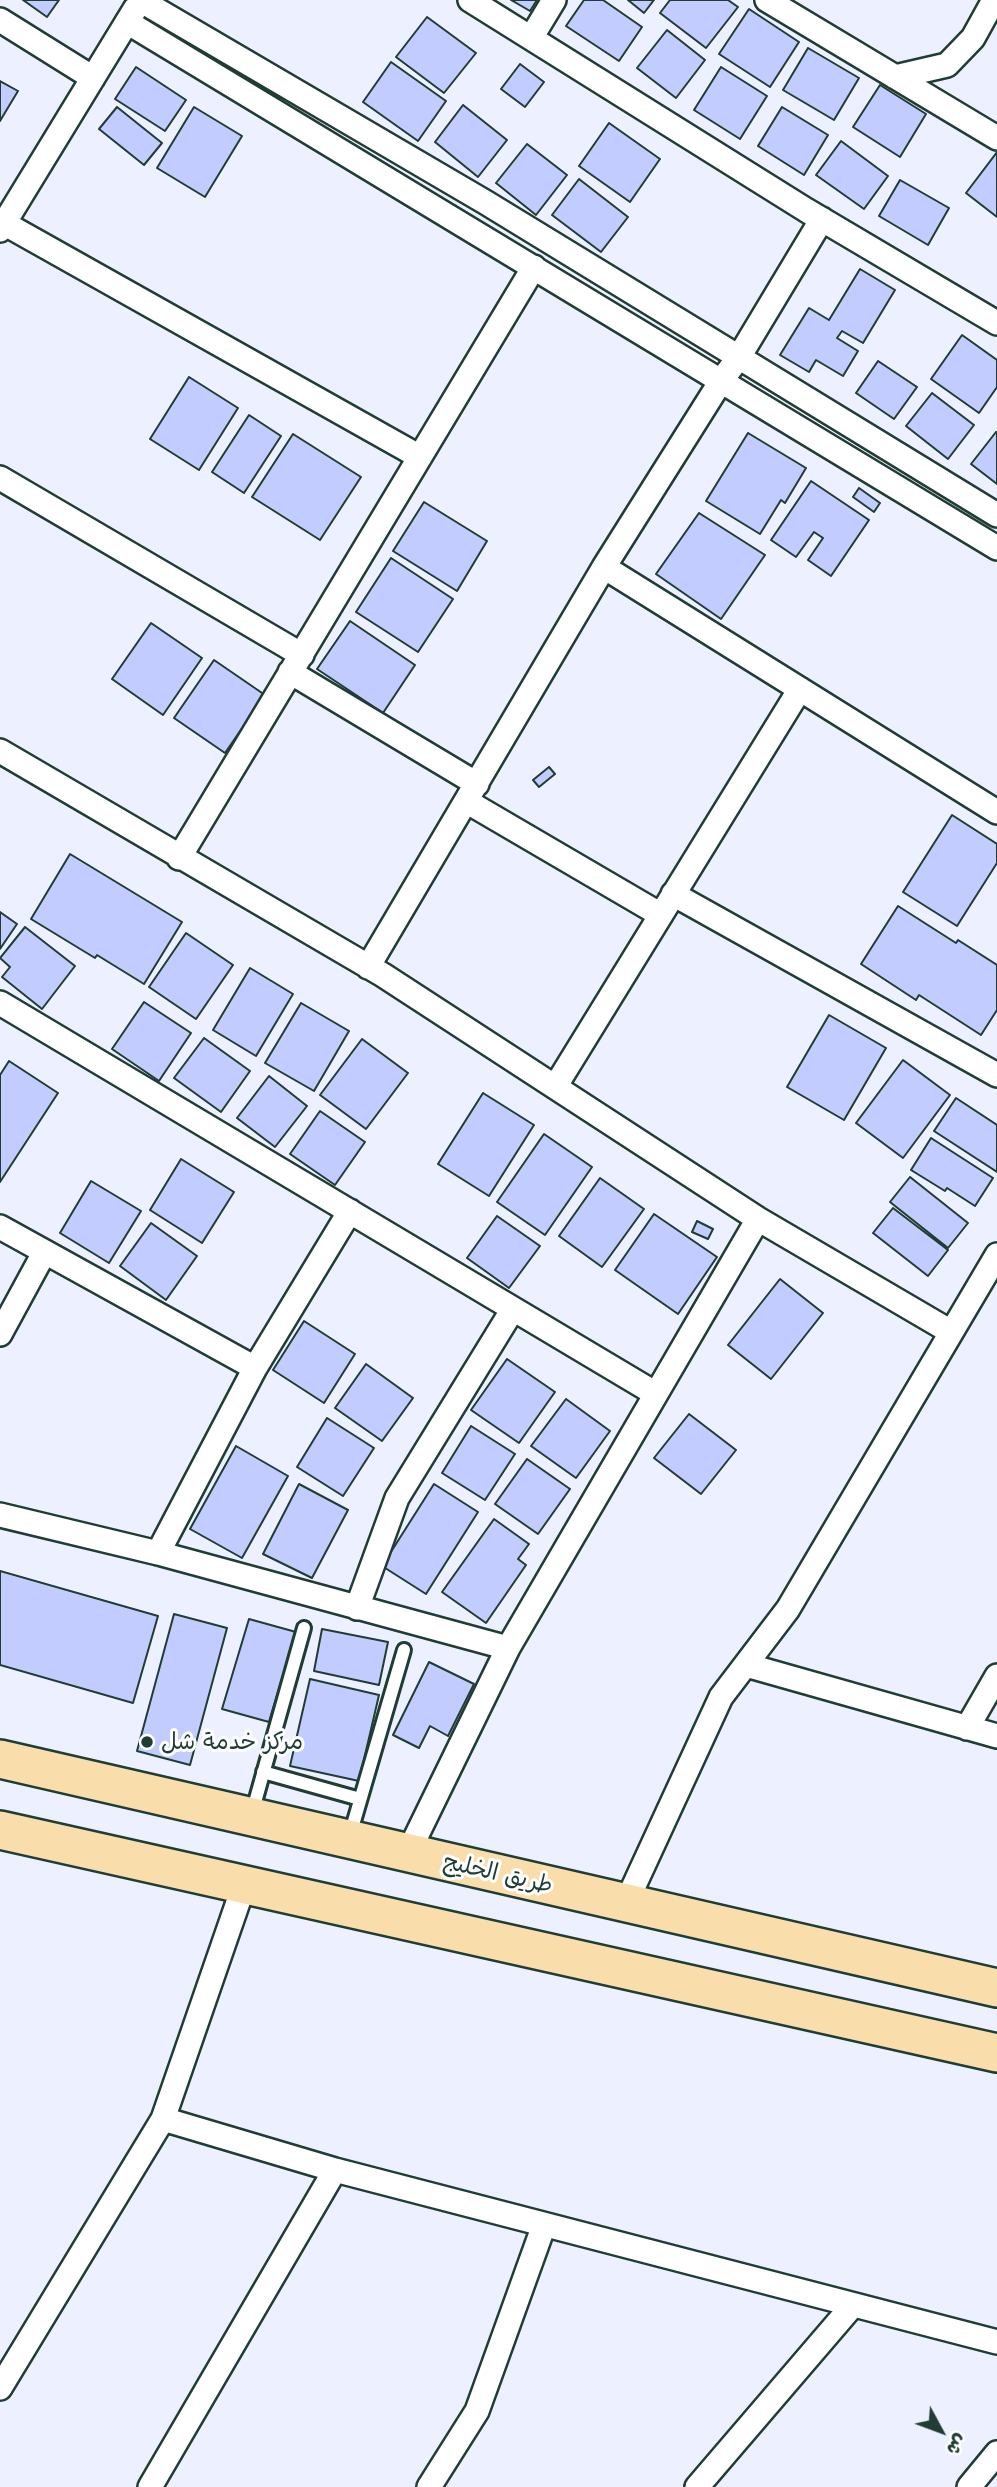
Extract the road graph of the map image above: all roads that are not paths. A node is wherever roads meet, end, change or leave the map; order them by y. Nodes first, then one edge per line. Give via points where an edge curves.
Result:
1 (141, 0) edge
2 (470, 0) edge
3 (554, 0) edge
4 (767, 0) edge
5 (994, 0) edge
6 (0, 20) edge
7 (127, 22) junction
8 (531, 38) junction
9 (895, 77) junction
10 (93, 78) junction
11 (997, 138) edge
12 (822, 219) junction
13 (1, 225) edge
14 (534, 267) junction
15 (997, 323) edge
16 (739, 357) junction
17 (721, 381) junction
18 (420, 457) junction
19 (0, 478) edge
20 (997, 515) edge
21 (997, 548) edge
22 (604, 567) junction
23 (296, 664) junction
24 (800, 689) junction
25 (0, 751) edge
26 (472, 792) junction
27 (997, 812) edge
28 (179, 858) junction
29 (673, 894) junction
30 (661, 915) junction
31 (368, 967) junction
32 (0, 1003) edge
33 (997, 1074) edge
34 (555, 1087) junction
35 (350, 1211) junction
36 (758, 1219) junction
37 (0, 1227) edge
38 (44, 1253) junction
39 (997, 1255) edge
40 (513, 1309) junction
41 (951, 1332) junction
42 (0, 1334) edge
43 (255, 1368) junction
44 (656, 1394) junction
45 (0, 1516) edge
46 (158, 1553) junction
47 (357, 1608) junction
48 (304, 1628) dead end
49 (508, 1648) junction
50 (404, 1650) dead end
51 (746, 1665) junction
52 (997, 1676) edge
53 (967, 1728) junction
54 (997, 1736) edge
55 (0, 1759) edge
56 (263, 1772) junction
57 (360, 1798) junction
58 (251, 1817) junction
59 (2, 1837) edge
60 (348, 1839) junction
61 (408, 1853) junction
62 (243, 1885) junction
63 (626, 1903) junction
64 (997, 1988) edge
65 (997, 2053) edge
66 (163, 2119) junction
67 (335, 2170) junction
68 (544, 2225) junction
69 (853, 2305) junction
70 (997, 2342) edge
71 (0, 2388) edge
72 (997, 2453) edge
73 (150, 2487) edge
74 (429, 2487) edge
75 (697, 2487) edge
76 (970, 2487) edge

1 - 7 street
1 - 16 street
2 - 8 street
3 - 8 street
4 - 9 street
5 - 9 street via 973,38 947,65
6 - 10 street
7 - 10 street
7 - 14 street
8 - 12 street
9 - 11 street
10 - 13 street
12 - 15 street
12 - 16 street
13 - 18 street
14 - 17 street
14 - 18 street
16 - 17 street
16 - 20 street
17 - 21 street
17 - 22 street
18 - 23 street
19 - 23 street
22 - 24 street
22 - 26 street
23 - 26 street
23 - 28 street
24 - 27 street
24 - 29 street
25 - 28 street
26 - 30 street
26 - 31 street
28 - 31 street
29 - 30 street
29 - 33 street
30 - 34 street
31 - 34 street
32 - 35 street
34 - 36 street
35 - 40 street
35 - 43 street
36 - 41 street
36 - 44 street
37 - 38 street
38 - 42 street
38 - 43 street
39 - 41 street
40 - 44 street
40 - 47 street via 397,1498
41 - 51 street via 788,1609
43 - 46 street
44 - 49 street
45 - 46 street
46 - 47 street
47 - 49 street
48 - 56 lane
49 - 61 street
50 - 57 lane
51 - 53 street
51 - 63 street via 721,1698
52 - 53 street
53 - 54 street
55 - 58 main road, طريق الخليج
56 - 57 lane
56 - 58 lane
57 - 60 lane
58 - 60 main road, طريق الخليج
59 - 62 main road
60 - 61 main road, طريق الخليج
61 - 63 main road, طريق الخليج
62 - 65 main road
62 - 66 street
63 - 64 main road, طريق الخليج
66 - 67 street
66 - 71 street
67 - 68 street
67 - 73 street
68 - 69 street
68 - 74 street via 477,2411
69 - 70 street
69 - 75 street
72 - 76 street

